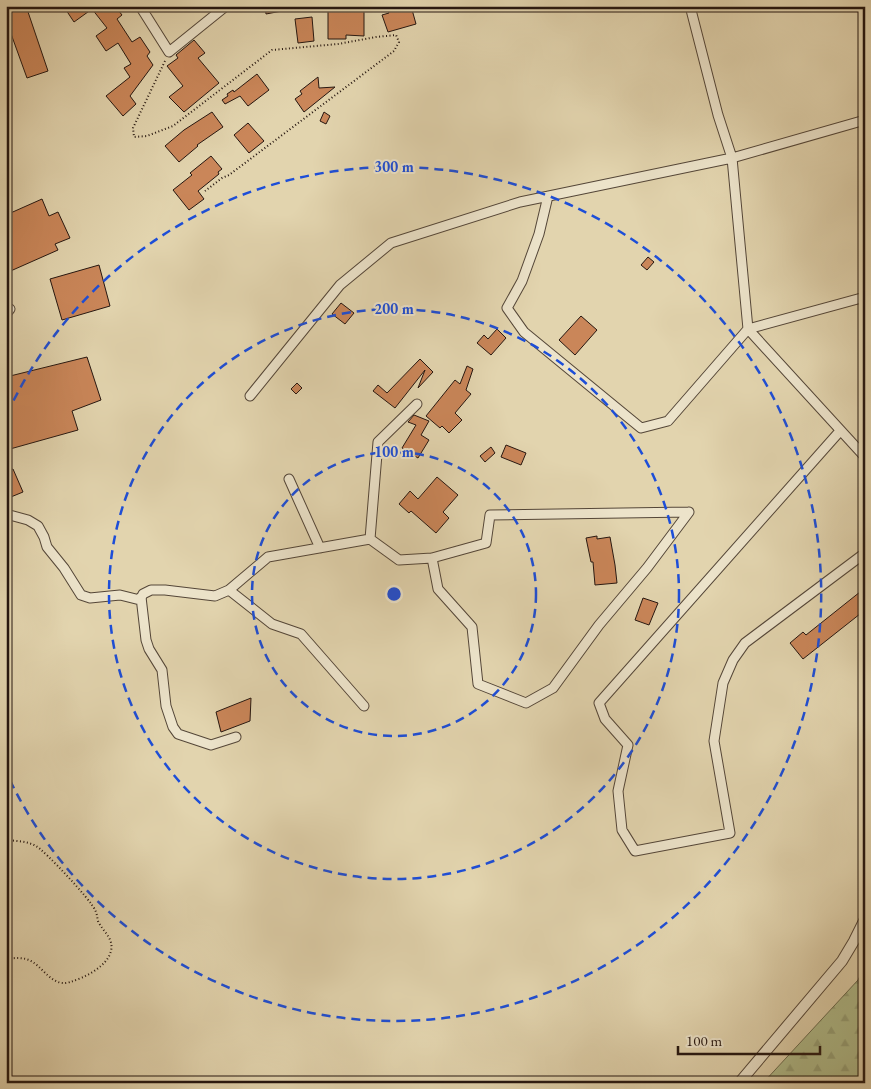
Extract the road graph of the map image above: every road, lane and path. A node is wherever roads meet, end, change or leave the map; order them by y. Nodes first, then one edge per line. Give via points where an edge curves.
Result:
1 (140, 6) edge
2 (226, 6) edge
3 (690, 6) edge
4 (169, 52) junction
5 (865, 120) edge
6 (732, 158) junction
7 (205, 191) dead end
8 (548, 196) junction
9 (865, 297) edge
10 (748, 329) junction
11 (250, 396) dead end
12 (417, 404) dead end
13 (840, 430) junction
14 (865, 457) edge
15 (289, 479) dead end
16 (6, 514) edge
17 (370, 539) junction
18 (320, 548) junction
19 (865, 553) edge
20 (432, 558) junction
21 (229, 590) junction
22 (141, 597) junction
23 (364, 706) dead end
24 (236, 737) dead end
25 (6, 840) edge
26 (865, 919) edge
27 (6, 959) edge
28 (739, 1083) edge

1 - 4 street
2 - 4 street
3 - 6 street
4 - 7 path via 133,128 134,136 147,136 173,126 272,50 338,44 376,36 396,35 399,42 394,51 333,99
5 - 6 street
6 - 8 street
6 - 10 street
8 - 10 street via 539,234 522,281 507,308 524,332 641,428 668,421
8 - 11 street via 391,243 340,285
9 - 10 street
10 - 13 street
12 - 17 street via 378,442
13 - 14 street
13 - 19 street via 599,703 605,719 628,745 618,791 622,830 635,851 730,833 714,741 723,683 733,660 745,643
15 - 18 street
16 - 22 street via 38,526 47,547 81,596 120,595 140,600
17 - 18 street
17 - 20 street via 399,560
18 - 21 street via 268,557
20 - 20 street via 486,543 490,515 688,512 553,688 526,702 478,684 472,627 438,589
21 - 22 street via 215,596 151,590
21 - 23 street via 272,624 301,634
22 - 24 street via 146,640 162,670 166,706 173,727 178,734 211,745
25 - 27 path via 26,842 44,853 89,900 112,945 110,954 95,970 62,984 29,960
26 - 28 street via 842,962

